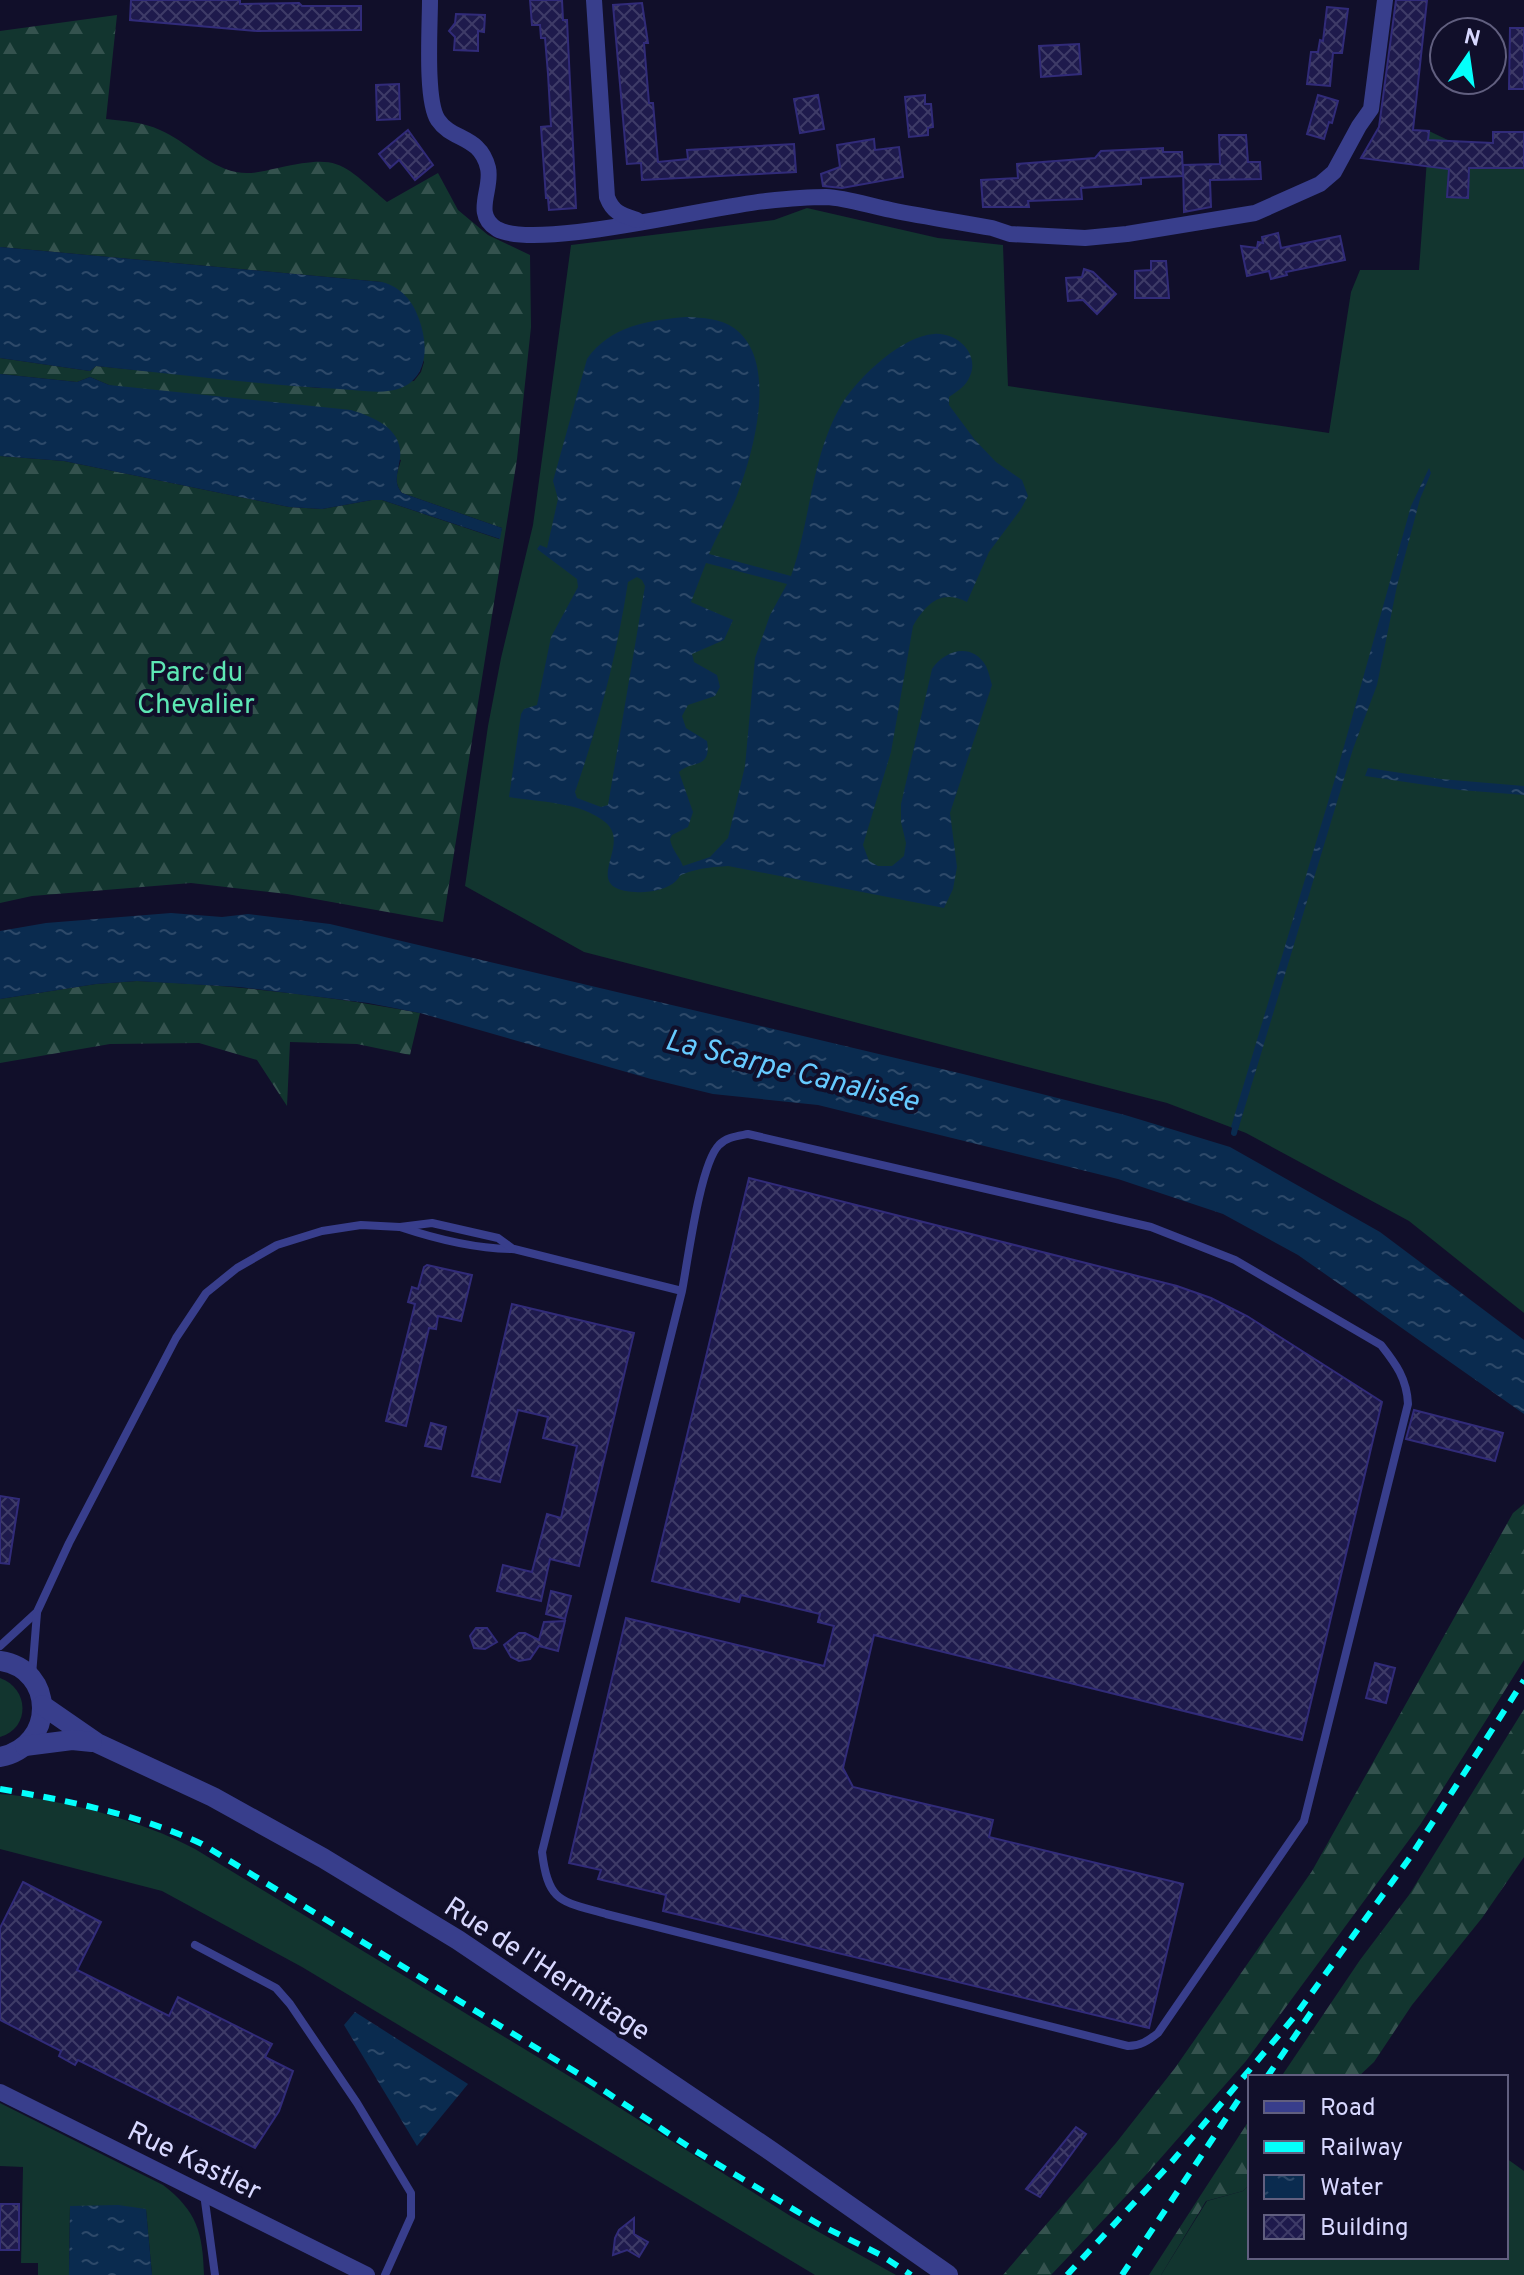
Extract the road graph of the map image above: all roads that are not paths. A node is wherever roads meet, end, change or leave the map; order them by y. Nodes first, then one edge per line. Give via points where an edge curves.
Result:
1 (430, 0) edge
2 (594, 0) edge
3 (1385, 0) edge
4 (640, 221) junction
5 (682, 1291) junction
6 (37, 1612) junction
7 (0, 1646) edge
8 (0, 1661) edge
9 (32, 1678) junction
10 (42, 1705) junction
11 (97, 1743) junction
12 (25, 1746) junction
13 (1, 1757) edge
14 (195, 1945) dead end
15 (0, 2092) edge
16 (204, 2193) junction
17 (215, 2275) edge
18 (367, 2275) edge
19 (385, 2275) edge
20 (948, 2275) edge

1 - 4 street via 431,100 444,128 482,152 488,170 486,218 498,229 530,235
2 - 4 street via 607,197 618,214
3 - 4 street via 1371,109 1347,151 1320,184 1255,213 1085,238 1010,234 829,197 764,201
5 - 5 lane via 542,1852 545,1877 556,1896 606,1914 1128,2046 1149,2040 1304,1821 1408,1404 1408,1387 1397,1366 1381,1345 1235,1260 1151,1227 748,1134 719,1145 707,1166
5 - 6 lane via 400,1227 361,1225 277,1245 206,1293 152,1379
6 - 7 lane
6 - 9 lane
8 - 9 street
9 - 10 street
10 - 11 street, Rue de l'Hermitage
10 - 12 street via 39,1728
11 - 12 street, Rue de l'Hermitage via 72,1740
11 - 20 street, Rue de l'Hermitage via 213,1797 458,1940
12 - 13 street, Rue de l'Hermitage
14 - 19 lane via 276,1988 290,2004 411,2193 411,2217
15 - 16 street, Rue Kastler
16 - 17 lane
16 - 18 street, Rue Kastler

